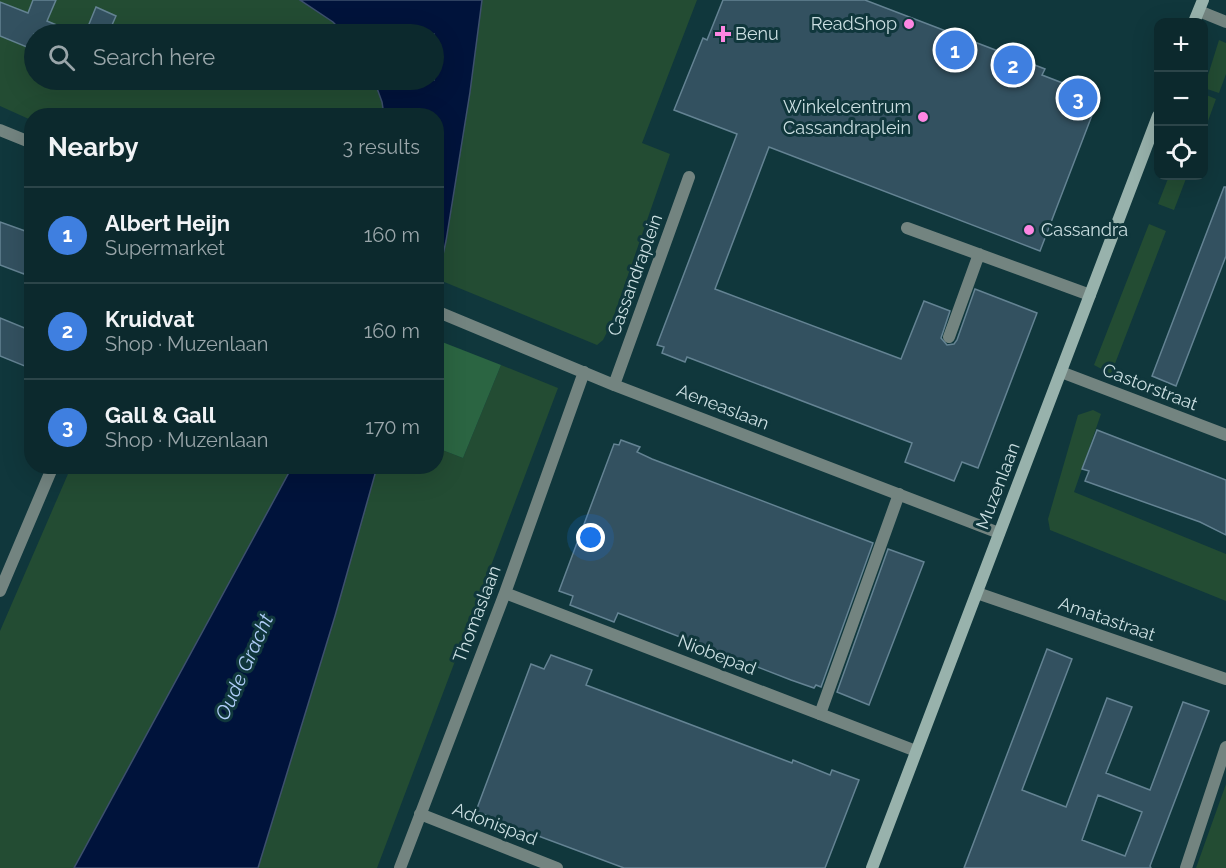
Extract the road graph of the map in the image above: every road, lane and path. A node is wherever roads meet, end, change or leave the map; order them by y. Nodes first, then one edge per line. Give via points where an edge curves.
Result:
1 (1199, 11) edge
2 (1226, 22) edge
3 (1154, 126) edge
4 (0, 130) edge
5 (24, 140) edge
6 (688, 177) dead end
7 (907, 228) dead end
8 (979, 254) junction
9 (1090, 295) junction
10 (444, 314) edge
11 (949, 337) dead end
12 (584, 372) junction
13 (1061, 372) junction
14 (614, 385) junction
15 (1226, 435) edge
16 (50, 474) edge
17 (899, 494) junction
18 (999, 532) junction
19 (0, 591) edge
20 (505, 593) junction
21 (976, 593) junction
22 (1226, 679) edge
23 (820, 714) junction
24 (1226, 747) edge
25 (916, 751) junction
26 (420, 814) junction
27 (400, 868) edge
28 (557, 868) edge
29 (873, 868) edge
30 (1186, 868) edge

1 - 2 street
3 - 9 street, Muzenlaan
4 - 5 street
6 - 14 street, Cassandraplein
7 - 8 street
8 - 9 street
8 - 11 street
9 - 13 street, Muzenlaan
10 - 12 street, Aeneaslaan
12 - 14 street, Aeneaslaan
12 - 20 street, Thomaslaan
13 - 15 street, Castorstraat
13 - 18 street, Muzenlaan
14 - 17 street, Aeneaslaan
16 - 19 street
17 - 18 street, Aeneaslaan
17 - 23 street
18 - 21 street, Muzenlaan
20 - 23 street, Niobepad
20 - 26 street, Thomaslaan
21 - 22 street, Amatastraat
21 - 25 street, Muzenlaan
23 - 25 street, Niobepad
24 - 30 street
25 - 29 street, Muzenlaan
26 - 27 street, Thomaslaan
26 - 28 street, Adonispad

